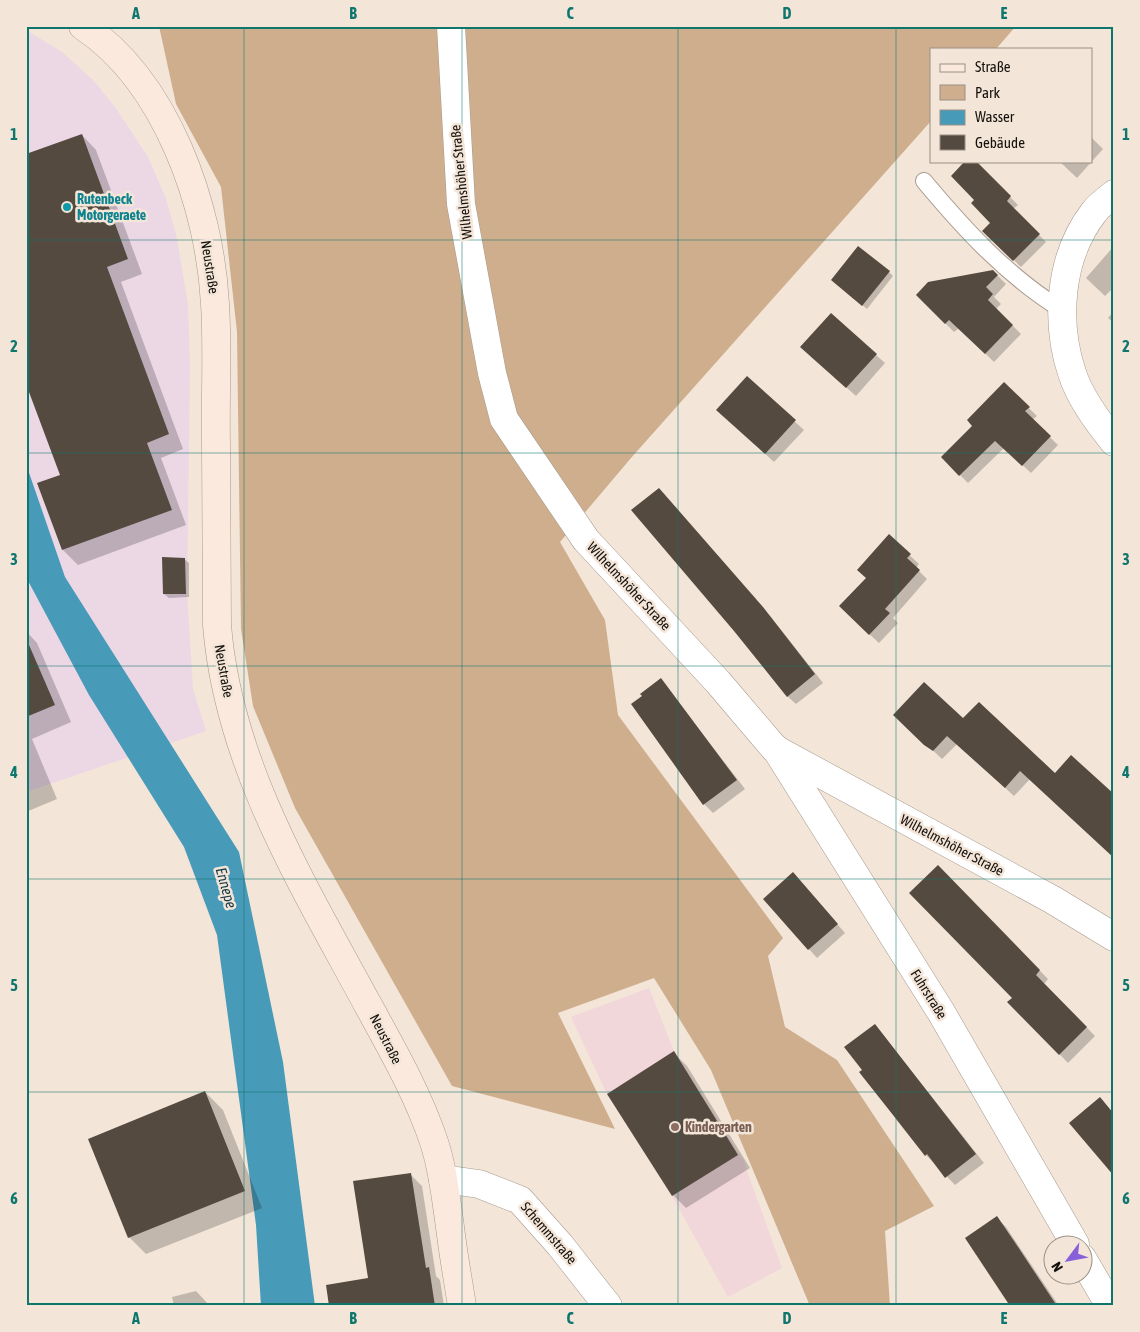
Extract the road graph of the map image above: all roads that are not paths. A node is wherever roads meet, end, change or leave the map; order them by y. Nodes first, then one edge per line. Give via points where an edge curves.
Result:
1 (451, 26) edge
2 (91, 28) edge
3 (924, 181) dead end
4 (1114, 194) edge
5 (1062, 310) junction
6 (1114, 442) edge
7 (775, 749) junction
8 (1114, 937) edge
9 (443, 1180) junction
10 (1069, 1234) edge
11 (1092, 1275) edge
12 (462, 1306) edge
13 (608, 1306) edge
14 (1110, 1306) edge

1 - 7 street, Wilhelmshöher Straße via 461,204 492,373 504,419 586,540 718,682
2 - 9 main road, Neustraße via 144,86 181,152 206,243 215,303 217,625 223,675 244,755 274,826 406,1078 434,1142
3 - 5 lane via 995,259 1042,298
4 - 5 street via 1094,212 1075,246 1063,289
5 - 6 street via 1062,333 1072,375
7 - 8 street, Wilhelmshöher Straße via 1053,900
7 - 10 street, Fuhrstraße via 941,1012
9 - 12 main road, Neustraße
9 - 13 street, Schemmstraße via 479,1184 520,1200
11 - 14 street

